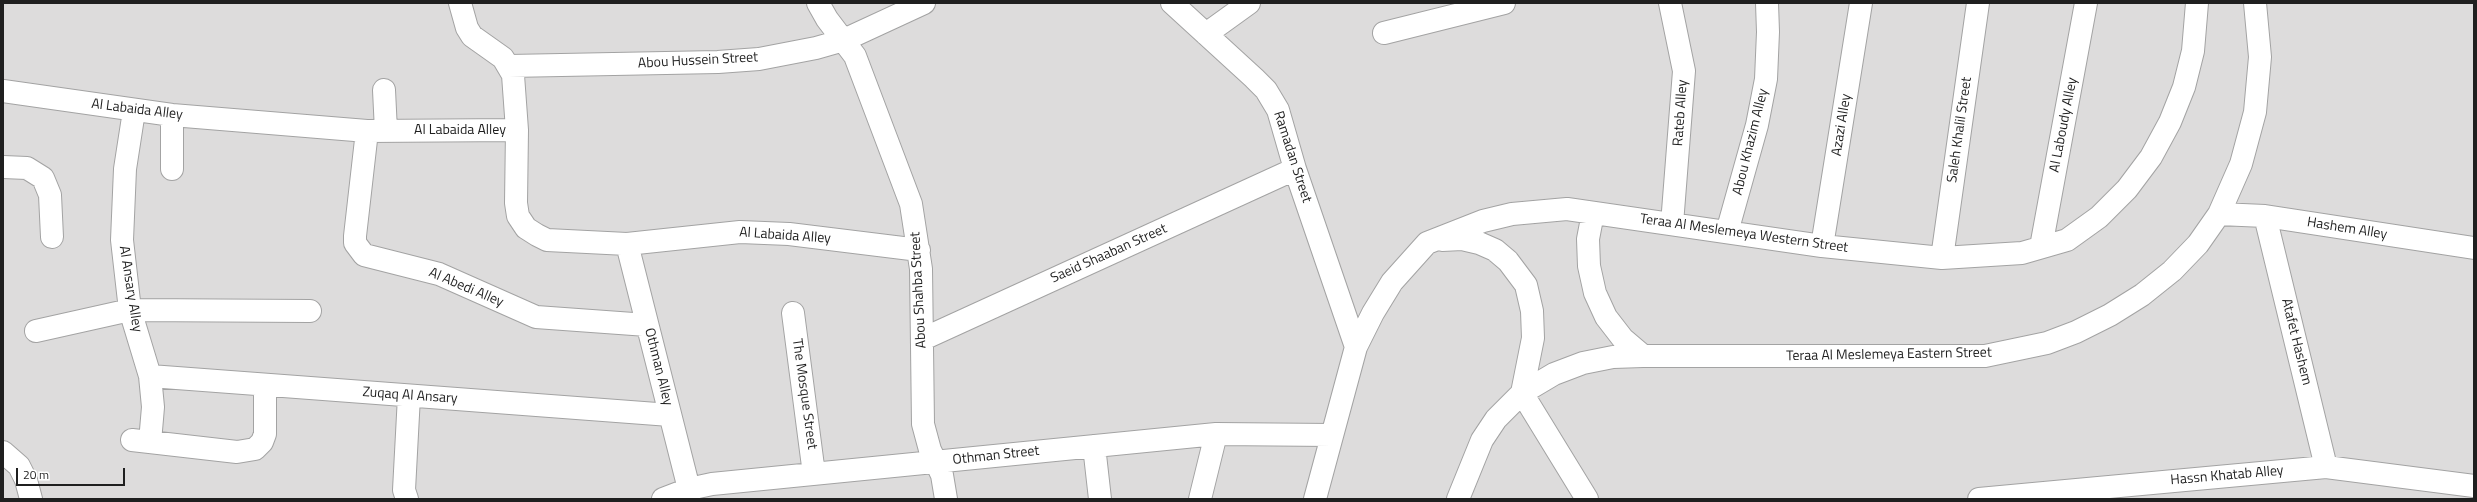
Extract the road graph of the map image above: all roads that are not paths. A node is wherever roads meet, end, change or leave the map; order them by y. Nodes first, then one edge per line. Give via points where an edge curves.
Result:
1 (460, 3) edge
2 (818, 3) edge
3 (924, 3) edge
4 (1172, 3) edge
5 (1249, 3) edge
6 (1504, 3) edge
7 (1670, 3) edge
8 (1767, 3) edge
9 (1861, 3) edge
10 (1978, 3) edge
11 (2086, 3) edge
12 (2197, 3) edge
13 (2256, 3) edge
14 (1384, 33) dead end
15 (1206, 34) junction
16 (844, 40) junction
17 (509, 66) junction
18 (384, 90) dead end
19 (3, 91) edge
20 (134, 111) junction
21 (172, 115) junction
22 (517, 130) junction
23 (376, 131) junction
24 (3, 167) edge
25 (172, 169) dead end
26 (1295, 169) junction
27 (1593, 212) junction
28 (2219, 214) junction
29 (2265, 216) junction
30 (1672, 224) junction
31 (1728, 232) junction
32 (52, 237) dead end
33 (1427, 243) junction
34 (627, 244) junction
35 (1822, 246) junction
36 (2041, 247) junction
37 (2474, 248) edge
38 (919, 250) junction
39 (1942, 258) junction
40 (130, 310) junction
41 (310, 311) dead end
42 (793, 313) dead end
43 (647, 325) junction
44 (36, 331) dead end
45 (922, 339) junction
46 (1356, 347) junction
47 (1643, 356) junction
48 (150, 376) junction
49 (265, 385) junction
50 (1522, 393) junction
51 (409, 396) junction
52 (670, 416) junction
53 (1216, 434) junction
54 (1332, 435) junction
55 (1094, 446) junction
56 (3, 452) edge
57 (937, 462) junction
58 (2326, 467) junction
59 (814, 474) junction
60 (2474, 486) edge
61 (689, 489) junction
62 (31, 499) edge
63 (407, 499) edge
64 (663, 499) edge
65 (946, 499) edge
66 (1100, 499) edge
67 (1200, 499) edge
68 (1316, 499) edge
69 (1458, 499) edge
70 (1588, 499) edge
71 (1979, 499) edge

1 - 17 street via 472,36 495,51
2 - 16 street, Abou Shahba Street via 826,19
3 - 16 street, Abou Hussein Street
4 - 15 street, Ramadan Street
5 - 15 street
6 - 14 street
7 - 30 street, Rateb Alley via 1684,71
8 - 31 street, Abou Khazim Alley via 1766,79 1757,125
9 - 35 street, Azazi Alley
10 - 39 street, Saleh Khalil Street
11 - 36 street, Al Laboudy Alley
12 - 36 street, Teraa Al Meslemeya Western Street via 2193,51 2184,87 2170,122 2151,157 2127,188 2099,217 2068,240
13 - 28 street, Teraa Al Meslemeya Eastern Street via 2260,58 2255,112 2241,164
15 - 26 street, Ramadan Street via 1254,78 1272,99 1283,125
16 - 17 street, Abou Hussein Street via 786,54 718,62
16 - 38 street, Abou Shahba Street via 859,64 904,182 911,204
17 - 22 street via 513,75
18 - 23 street, Al Abedi Alley
19 - 20 street, Al Labaida Alley
20 - 21 street, Al Labaida Alley
20 - 40 street, Al Ansary Alley via 122,205 124,269
21 - 23 street, Al Labaida Alley
21 - 25 street
22 - 23 street, Al Labaida Alley
22 - 34 street, Al Labaida Alley via 516,203 518,216 526,228 547,240
23 - 43 street, Al Abedi Alley via 354,236 355,243 364,255 439,274 536,317
24 - 32 street via 27,168 43,178 50,196
26 - 45 street, Saeid Shaaban Street
26 - 46 street, Ramadan Street
27 - 30 street, Teraa Al Meslemeya Western Street
27 - 33 street, Teraa Al Meslemeya Western Street via 1567,208 1512,214 1482,221
27 - 47 street via 1588,239 1588,260 1595,293 1606,317 1623,339
28 - 29 street, Hashem Alley
28 - 47 street, Teraa Al Meslemeya Eastern Street via 2198,244 2172,271 2142,295 2076,332 2016,351 1986,356
29 - 37 street, Hashem Alley
29 - 58 street, Atafet Hashem
30 - 31 street, Teraa Al Meslemeya Western Street
31 - 35 street, Teraa Al Meslemeya Western Street
33 - 46 street, Teraa Al Meslemeya Western Street via 1392,282
33 - 50 street via 1444,239 1462,239 1479,243 1495,250 1519,272 1526,285 1532,311 1533,338
34 - 38 street, Al Labaida Alley via 740,232 789,234
34 - 43 street, Othman Alley
35 - 39 street, Teraa Al Meslemeya Western Street
36 - 39 street, Teraa Al Meslemeya Western Street via 2022,253
38 - 45 street, Abou Shahba Street
40 - 41 street
40 - 44 street
40 - 48 street, Al Ansary Alley
42 - 59 street, The Mosque Street
43 - 52 street, Othman Alley
45 - 57 street, Abou Shahba Street via 923,424 930,450
46 - 54 street, Teraa Al Meslemeya Western Street
47 - 50 street, Teraa Al Meslemeya Eastern Street via 1613,357 1583,363 1554,374
48 - 49 street, Zuqaq Al Ansary
48 - 49 street, Al Ansary Alley via 153,407 141,441 237,452 255,449 262,442 265,434
49 - 51 street, Zuqaq Al Ansary
50 - 69 street, Teraa Al Meslemeya Eastern Street via 1496,419 1482,440
50 - 70 street
51 - 52 street, Zuqaq Al Ansary
51 - 63 street via 404,490
52 - 61 street, Othman Alley
53 - 54 street, Othman Street
53 - 55 street, Othman Street
53 - 67 street
54 - 68 street, Teraa Al Meslemeya Western Street
55 - 57 street, Othman Street
55 - 66 street
56 - 62 street via 19,466
57 - 59 street, Othman Street
57 - 65 street, Abou Shahba Street
58 - 60 street, Hassn Khatab Alley
58 - 71 street, Hassn Khatab Alley
59 - 61 street, Othman Street via 712,484
61 - 64 street, Othman Street

